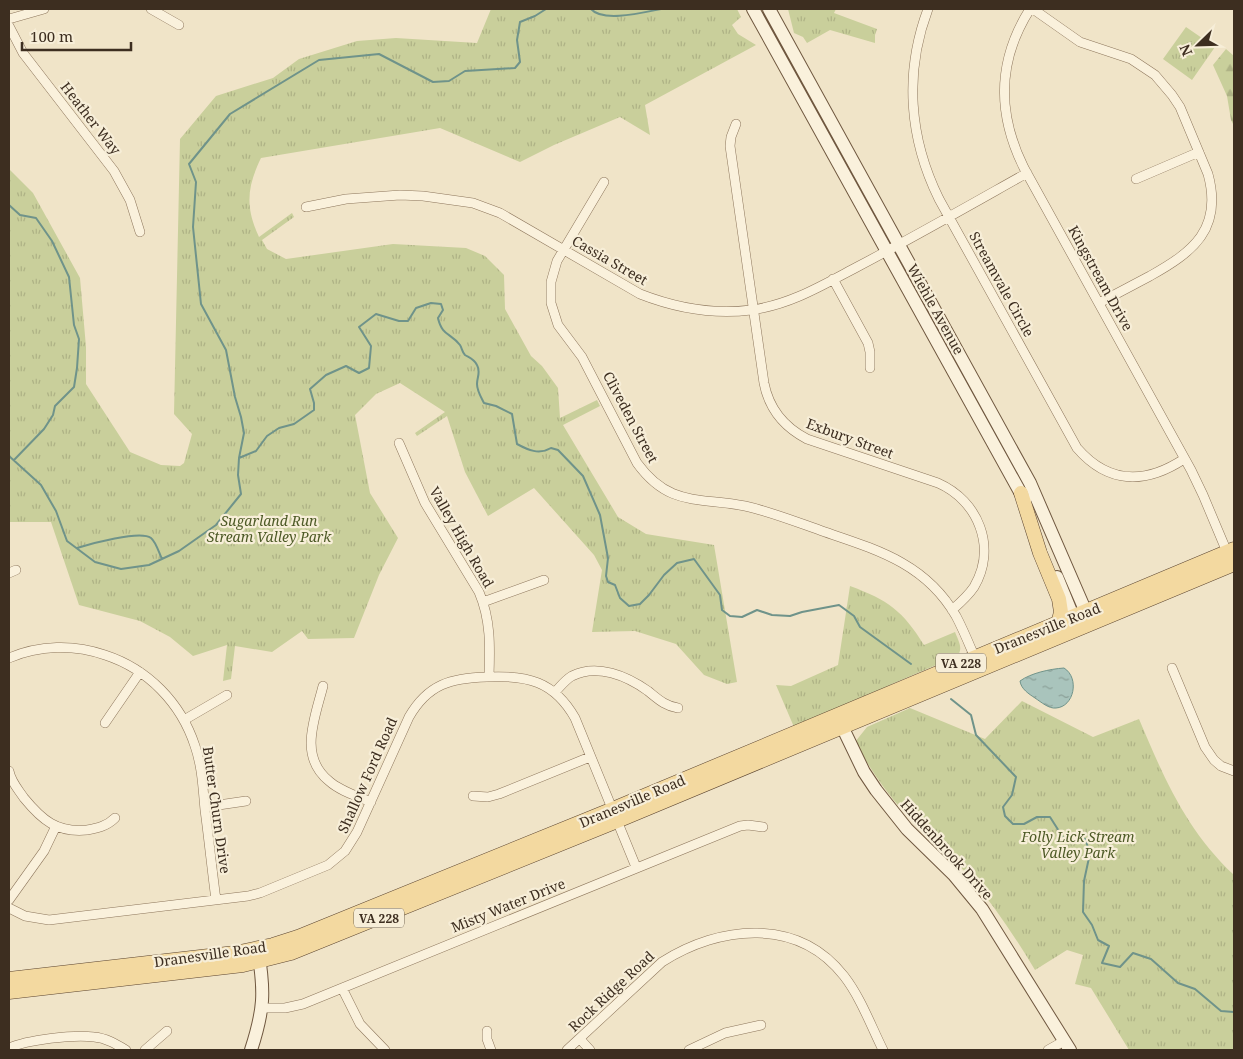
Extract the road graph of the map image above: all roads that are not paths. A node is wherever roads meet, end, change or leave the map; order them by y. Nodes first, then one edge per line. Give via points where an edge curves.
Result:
1 (44, 9) edge
2 (151, 9) edge
3 (753, 9) edge
4 (928, 9) edge
5 (1031, 9) edge
6 (771, 14) edge
7 (9, 19) edge
8 (179, 24) dead end
9 (9, 26) edge
10 (736, 124) dead end
11 (1199, 152) junction
12 (1027, 173) junction
13 (1136, 179) dead end
14 (604, 182) dead end
15 (306, 206) dead end
16 (949, 216) junction
17 (140, 232) dead end
18 (899, 244) junction
19 (564, 250) junction
20 (886, 251) junction
21 (833, 279) junction
22 (1099, 303) junction
23 (753, 310) junction
24 (870, 368) dead end
25 (399, 443) dead end
26 (1184, 459) junction
27 (1021, 493) junction
28 (1232, 555) edge
29 (544, 580) dead end
30 (483, 602) junction
31 (952, 610) junction
32 (1083, 621) junction
33 (1058, 624) junction
34 (10, 655) edge
35 (975, 658) junction
36 (1172, 668) dead end
37 (140, 672) junction
38 (489, 677) junction
39 (323, 686) dead end
40 (555, 692) junction
41 (227, 695) dead end
42 (678, 708) dead end
43 (184, 720) junction
44 (105, 722) dead end
45 (840, 722) junction
46 (590, 757) junction
47 (9, 771) edge
48 (1234, 771) edge
49 (473, 796) dead end
50 (246, 801) dead end
51 (371, 802) junction
52 (205, 808) junction
53 (615, 815) junction
54 (115, 818) dead end
55 (56, 826) junction
56 (763, 827) dead end
57 (636, 868) junction
58 (9, 900) edge
59 (216, 900) junction
60 (9, 908) edge
61 (258, 955) junction
62 (9, 979) edge
63 (342, 988) junction
64 (9, 992) edge
65 (262, 1008) junction
66 (761, 1024) dead end
67 (168, 1031) dead end
68 (487, 1031) dead end
69 (580, 1039) junction
70 (1067, 1046) edge
71 (9, 1048) edge
72 (126, 1050) edge
73 (145, 1050) edge
74 (251, 1050) edge
75 (385, 1050) edge
76 (491, 1050) edge
77 (567, 1050) edge
78 (590, 1050) edge
79 (689, 1050) edge
80 (883, 1050) edge
81 (1048, 1050) edge

1 - 7 street
2 - 8 street
3 - 20 main road, Wiehle Avenue
4 - 16 street, Streamvale Circle via 916,49 912,105 918,146 931,183
5 - 11 street via 1080,42 1131,59 1155,75 1180,107
5 - 12 street, Kingstream Drive via 1010,50 1004,82 1006,121
6 - 18 main road, Wiehle Avenue
9 - 17 street, Heather Way via 23,53 114,171 130,200
10 - 23 street, Exbury Street via 730,146
11 - 13 street
11 - 22 street via 1212,195 1209,219 1198,241 1173,263
12 - 16 street, Cassia Street
12 - 22 street, Kingstream Drive
14 - 19 street, Cliveden Street
15 - 19 street, Cassia Street via 392,195 473,203 500,213
16 - 18 street, Cassia Street
16 - 26 street, Streamvale Circle via 1073,441 1085,457 1102,469 1129,477 1153,475
18 - 20 street, Cassia Street
18 - 32 main road, Wiehle Avenue via 1038,498
19 - 23 street, Cassia Street via 626,288 658,301 715,312
19 - 31 street, Cliveden Street via 551,282 554,314 564,334 582,357 637,463 652,480 682,498 747,506 892,556 918,573
20 - 21 street, Cassia Street
20 - 27 main road, Wiehle Avenue
21 - 23 street, Cassia Street via 789,300
21 - 24 street via 868,343
22 - 26 street, Kingstream Drive
23 - 31 street, Exbury Street via 766,392 775,412 789,428 807,439 946,486 975,514 983,536 984,560 973,589
25 - 30 street, Valley High Road via 425,503
26 - 28 street, Kingstream Drive
27 - 32 main road, Wiehle Avenue
27 - 33 main road via 1059,599 1061,612
28 - 32 main road, Dranesville Road / VA 228
29 - 30 street
30 - 38 street, Valley High Road via 490,633
31 - 35 street, Cliveden Street
32 - 33 main road, Dranesville Road / VA 228
32 - 45 main road, Dranesville Road / VA 228
33 - 35 main road, Dranesville Road / VA 228
34 - 37 street, Butter Churn Drive via 43,648 83,649 112,657
35 - 45 main road, Dranesville Road / VA 228
36 - 48 street via 1210,755 1221,766
37 - 43 street, Butter Churn Drive via 167,696
37 - 44 street
38 - 40 street, Shallow Ford Road via 525,678
38 - 51 street, Shallow Ford Road via 450,681 420,700 409,716
39 - 51 street via 311,734 315,764 329,781
40 - 42 street via 576,675 604,671 628,679 662,703
40 - 46 street, Shallow Ford Road via 575,718
41 - 43 street
43 - 52 street, Butter Churn Drive via 199,761
45 - 53 main road, Dranesville Road / VA 228
45 - 70 main road, Hiddenbrook Drive via 864,772 890,809 954,875 982,910
46 - 49 street via 499,794
46 - 53 street, Shallow Ford Road
47 - 55 street via 13,783 33,809
50 - 52 street
51 - 59 street, Shallow Ford Road via 352,842 328,865 248,896
52 - 59 street, Butter Churn Drive
53 - 57 street, Shallow Ford Road
53 - 61 main road, Dranesville Road / VA 228
54 - 55 street via 105,826 78,831
55 - 58 street via 44,851
56 - 57 street, Misty Water Drive via 740,826
57 - 63 street, Misty Water Drive
59 - 60 street, Shallow Ford Road via 49,920 25,916
61 - 62 main road, Dranesville Road / VA 228
61 - 64 main road, Dranesville Road / VA 228
61 - 65 main road
63 - 65 street, Misty Water Drive via 296,1006
63 - 75 street via 360,1024
65 - 74 main road
66 - 79 street via 725,1033
67 - 73 street
68 - 76 street
69 - 77 street, Rock Ridge Road
69 - 78 street
69 - 80 street, Rock Ridge Road via 650,972 675,954 714,938 766,933 802,943 833,964 854,992
70 - 81 street
71 - 72 street via 24,1043 85,1036 107,1040

